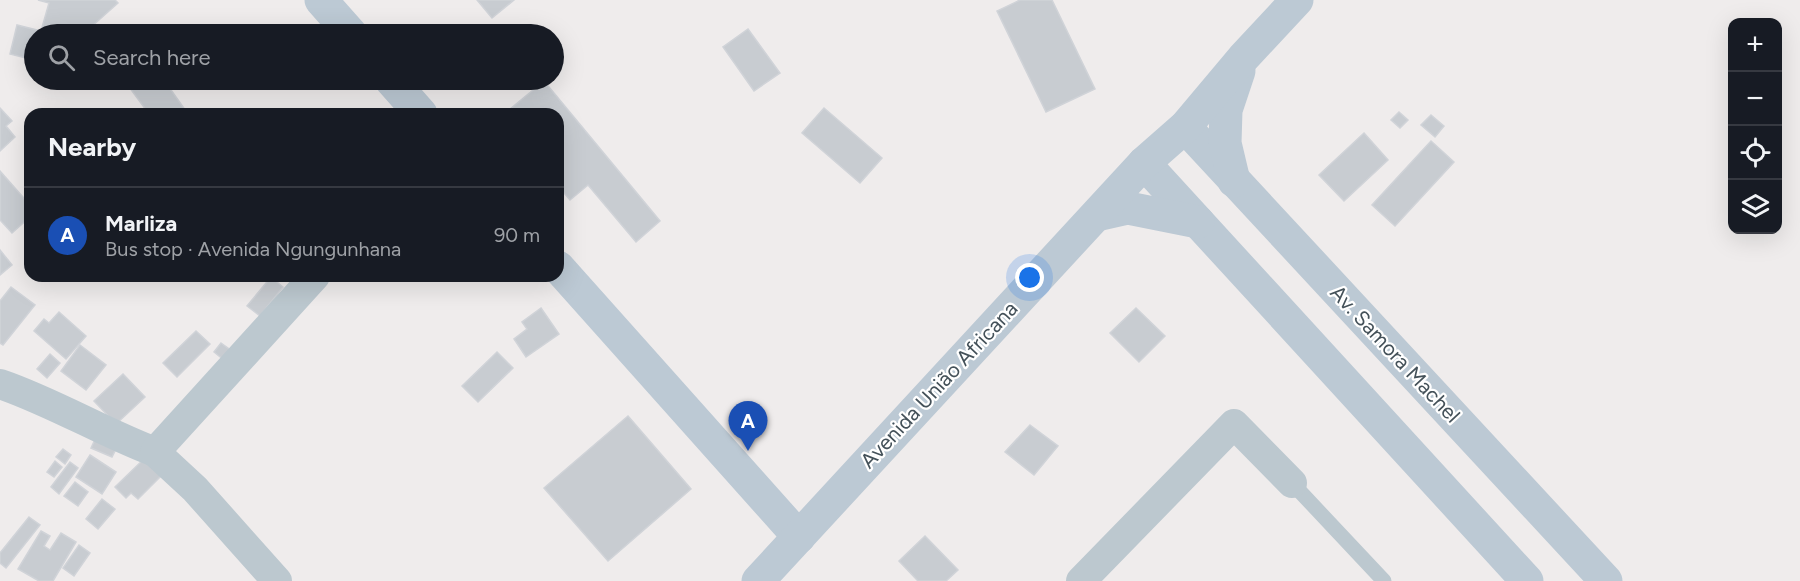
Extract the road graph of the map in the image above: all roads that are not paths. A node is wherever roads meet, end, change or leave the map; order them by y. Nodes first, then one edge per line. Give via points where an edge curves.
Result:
1 (321, 0) edge
2 (1297, 0) edge
3 (342, 24) edge
4 (1243, 58) junction
5 (400, 90) edge
6 (416, 108) edge
7 (1185, 127) junction
8 (1144, 163) junction
9 (1234, 181) junction
10 (1097, 215) junction
11 (1198, 222) junction
12 (564, 274) edge
13 (310, 282) edge
14 (0, 384) edge
15 (155, 452) junction
16 (1292, 483) joint
17 (799, 537) junction
18 (277, 581) edge
19 (758, 581) edge
20 (1081, 581) edge
21 (1384, 581) edge
22 (1527, 581) edge
23 (1606, 581) edge

1 - 3 main road
2 - 4 main road, Avenida União Africana
4 - 7 main road, Avenida União Africana
4 - 9 main road via 1226,110 1225,143
5 - 6 main road
7 - 8 main road, Avenida União Africana
7 - 9 main road, Av. Samora Machel
8 - 10 main road, Avenida União Africana
8 - 11 main road
9 - 23 main road, Av. Samora Machel
10 - 11 main road via 1128,208
10 - 17 main road, Avenida União Africana
11 - 22 main road
12 - 17 main road
13 - 15 street
14 - 15 street
15 - 18 street via 195,489
16 - 20 street via 1234,424
16 - 21 lane
17 - 19 main road, Avenida União Africana

